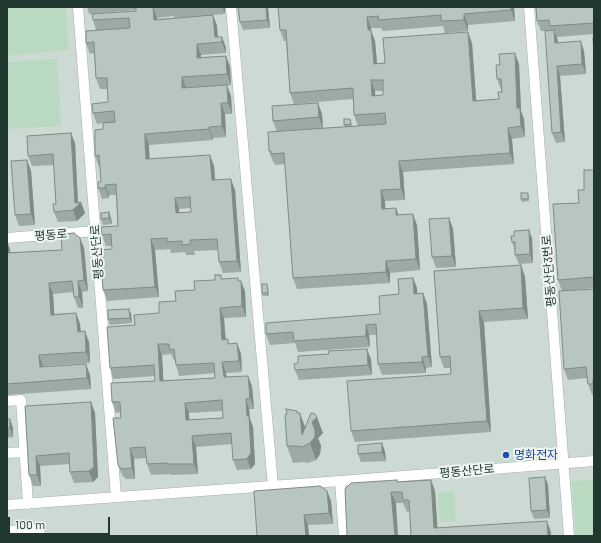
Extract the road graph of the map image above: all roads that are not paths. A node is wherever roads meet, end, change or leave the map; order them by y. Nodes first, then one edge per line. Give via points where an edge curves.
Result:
1 (78, 7) edge
2 (231, 7) edge
3 (529, 7) edge
4 (95, 231) junction
5 (7, 238) edge
6 (7, 401) edge
7 (24, 452) junction
8 (7, 453) edge
9 (594, 461) edge
10 (564, 463) junction
11 (340, 481) junction
12 (273, 486) junction
13 (116, 497) junction
14 (28, 504) junction
15 (7, 505) edge
16 (7, 531) edge
17 (22, 533) edge
18 (40, 536) edge
19 (344, 536) edge
20 (569, 536) edge

1 - 4 street, 평동산단로
2 - 12 street
3 - 10 street, 평동산단3번로
4 - 5 street, 평동로
4 - 13 street, 평동산단로
6 - 7 street via 21,400
7 - 8 street
7 - 14 street
9 - 10 street, 평동산단로
10 - 11 street, 평동산단로
10 - 20 street, 평동산단3번로
11 - 12 street, 평동산단로
11 - 19 street
12 - 13 street, 평동산단로
13 - 14 street, 평동산단로
14 - 15 street, 평동산단로
16 - 17 street
17 - 18 street via 39,529

